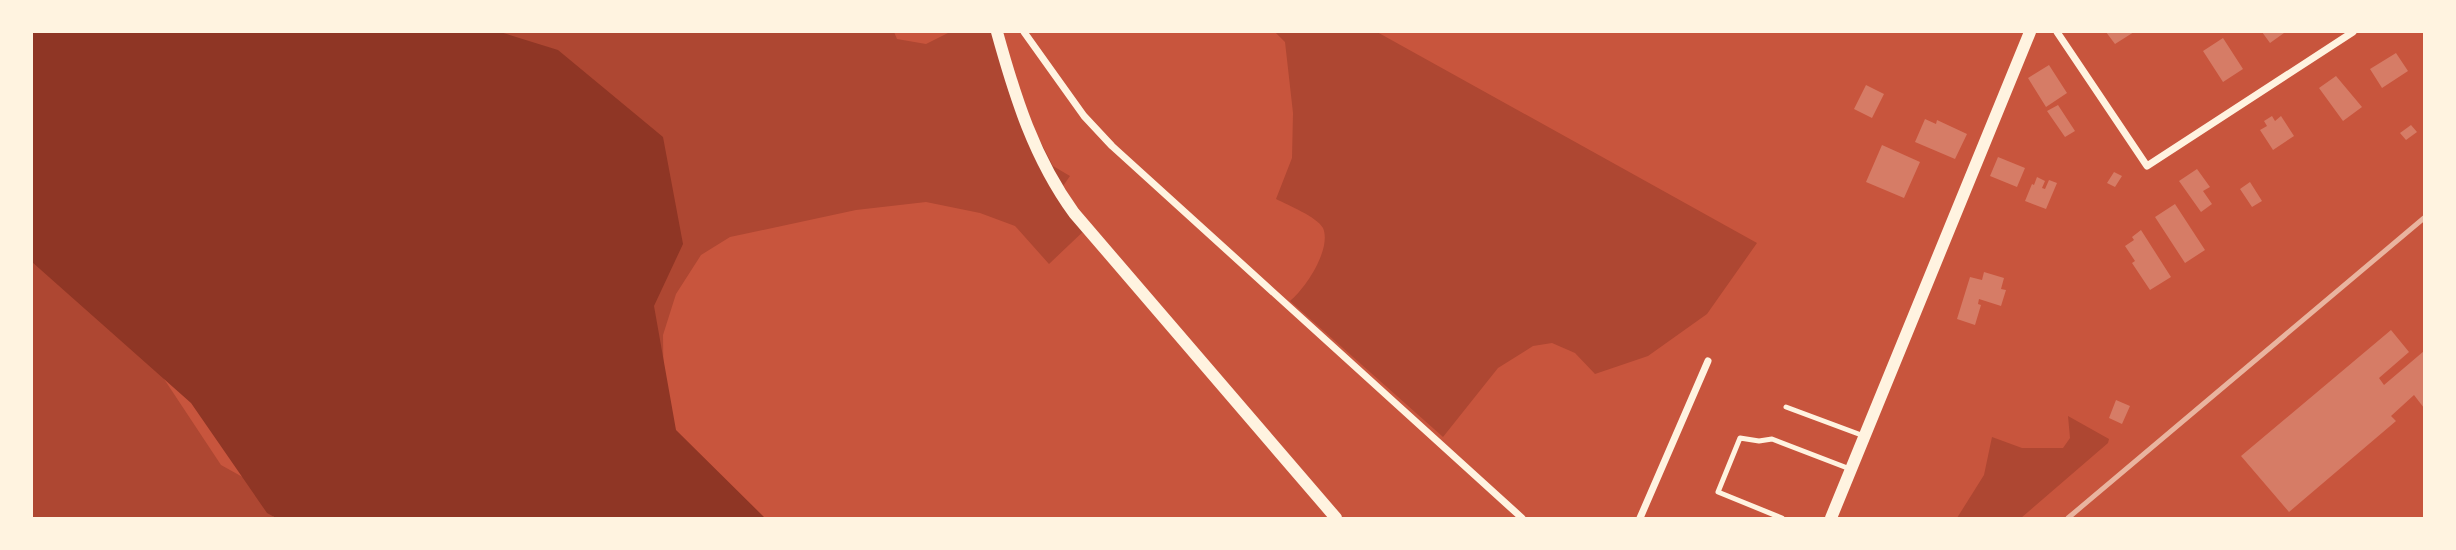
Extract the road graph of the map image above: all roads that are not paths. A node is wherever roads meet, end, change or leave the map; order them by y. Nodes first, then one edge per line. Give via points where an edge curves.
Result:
1 (997, 32) edge
2 (1024, 32) edge
3 (2030, 32) edge
4 (2057, 32) edge
5 (2353, 32) edge
6 (1708, 361) dead end
7 (1786, 407) dead end
8 (1864, 436) junction
9 (1851, 469) junction
10 (1336, 519) edge
11 (1522, 519) edge
12 (1640, 519) edge
13 (1782, 519) edge
14 (1830, 519) edge

1 - 10 street via 1023,118 1059,192
2 - 11 street via 1084,116 1112,146
3 - 8 street
4 - 5 street via 2147,166
6 - 12 street
7 - 8 lane
8 - 9 street
9 - 13 lane via 1772,439 1740,439 1718,492
9 - 14 street

